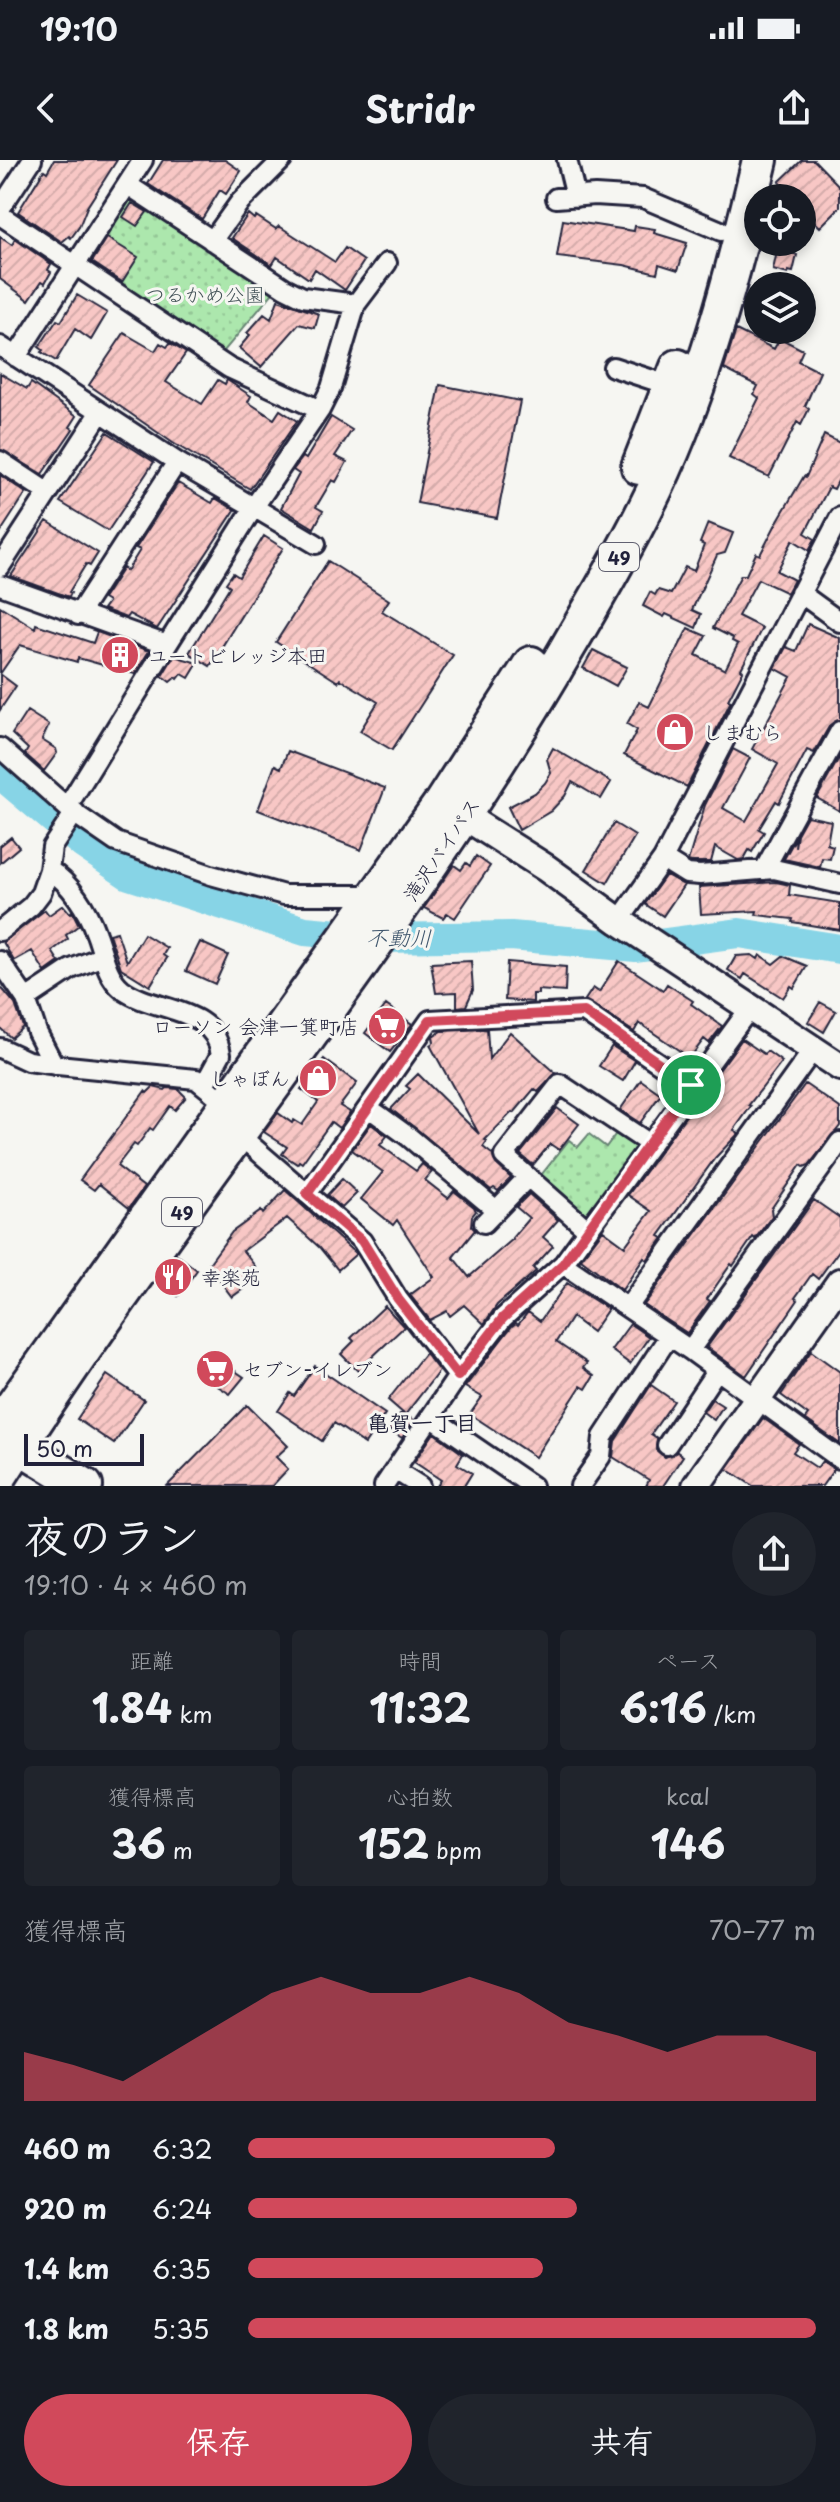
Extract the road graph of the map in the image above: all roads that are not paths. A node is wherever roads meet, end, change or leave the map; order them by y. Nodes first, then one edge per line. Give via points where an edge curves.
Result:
1 (32, 160) edge
2 (143, 160) edge
3 (282, 160) edge
4 (567, 160) edge
5 (736, 160) edge
6 (760, 160) edge
7 (128, 185) junction
8 (576, 197) junction
9 (556, 198) dead end
10 (0, 209) edge
11 (0, 215) edge
12 (721, 231) junction
13 (212, 241) junction
14 (387, 263) dead end
15 (76, 265) junction
16 (356, 304) junction
17 (0, 346) edge
18 (16, 357) junction
19 (613, 367) dead end
20 (671, 386) junction
21 (320, 410) junction
22 (100, 413) junction
23 (0, 461) edge
24 (177, 462) junction
25 (47, 492) junction
26 (254, 507) junction
27 (840, 517) edge
28 (316, 544) dead end
29 (0, 567) edge
30 (0, 585) edge
31 (800, 593) junction
32 (78, 615) junction
33 (840, 622) edge
34 (167, 645) junction
35 (840, 731) edge
36 (0, 748) edge
37 (453, 809) junction
38 (70, 813) junction
39 (663, 859) junction
40 (49, 870) junction
41 (764, 870) junction
42 (840, 884) edge
43 (379, 906) junction
44 (624, 924) junction
45 (0, 931) edge
46 (103, 956) junction
47 (0, 961) edge
48 (26, 999) junction
49 (750, 1008) junction
50 (0, 1048) edge
51 (813, 1050) junction
52 (54, 1065) junction
53 (840, 1067) edge
54 (691, 1085) junction
55 (223, 1108) junction
56 (369, 1108) junction
57 (840, 1142) edge
58 (650, 1144) junction
59 (528, 1177) junction
60 (307, 1194) junction
61 (588, 1230) junction
62 (563, 1264) junction
63 (840, 1282) edge
64 (628, 1307) junction
65 (669, 1336) junction
66 (690, 1350) junction
67 (717, 1370) junction
68 (458, 1376) junction
69 (757, 1399) junction
70 (431, 1417) junction
71 (6, 1434) edge
72 (667, 1445) dead end
73 (840, 1459) edge
74 (395, 1470) junction
75 (0, 1475) edge
76 (85, 1486) edge
77 (384, 1486) edge
78 (420, 1486) edge
79 (532, 1486) edge
80 (580, 1486) edge
81 (696, 1486) edge

1 - 10 street
2 - 7 street
3 - 13 street via 240,202
4 - 8 street
5 - 12 highway, 滝沢バイパス / 49
6 - 37 highway, 滝沢バイパス / 49 via 738,254 656,488 603,589
7 - 13 street
7 - 15 street
8 - 9 street
8 - 12 street via 643,198
11 - 15 street
12 - 20 highway, 滝沢バイパス / 49
13 - 16 street via 303,297
14 - 16 street
15 - 18 street
15 - 21 street via 229,368
16 - 21 street
17 - 18 street
18 - 22 street
19 - 20 street
20 - 37 highway, 滝沢バイパス / 49 via 599,550 517,687
21 - 26 street
22 - 24 street
22 - 25 street
23 - 25 street
24 - 26 street
24 - 32 street
25 - 29 street
26 - 28 street
26 - 34 street
27 - 31 street
30 - 32 street
31 - 33 street
31 - 39 street
32 - 34 street
34 - 38 street
35 - 41 street
36 - 38 street
37 - 43 highway, 滝沢バイパス / 49
37 - 44 street
38 - 40 street via 52,847
38 - 43 street via 116,842 211,875 284,895
39 - 41 street via 687,874
39 - 44 street
40 - 45 street via 31,906
40 - 46 street via 66,883 95,930
41 - 42 street
43 - 55 highway, 滝沢バイパス / 49 via 336,975
44 - 49 street
46 - 48 street via 71,969
46 - 55 street via 123,990 159,1008 194,1016 215,1036
47 - 48 street
48 - 52 street
49 - 51 street
49 - 54 street
50 - 52 street
51 - 53 street
51 - 64 street
52 - 55 street via 196,1079
54 - 56 street via 584,1012 430,1020
54 - 58 street
55 - 60 street
55 - 71 highway, 滝沢バイパス / 49
56 - 59 street via 409,1137 490,1217
56 - 60 street
57 - 66 street
58 - 59 street via 560,1084 504,1156
58 - 61 street
59 - 61 street
60 - 68 street via 362,1241 398,1299
61 - 62 street
62 - 64 street
62 - 68 street via 503,1318
63 - 69 street
64 - 65 street
65 - 66 street
65 - 80 street via 603,1437 601,1456
66 - 67 street
67 - 69 street
67 - 72 street
68 - 70 street
69 - 73 street
69 - 81 street
70 - 74 street
70 - 79 street
71 - 75 highway, 滝沢バイパス / 49
71 - 76 highway
74 - 77 street
74 - 78 street

